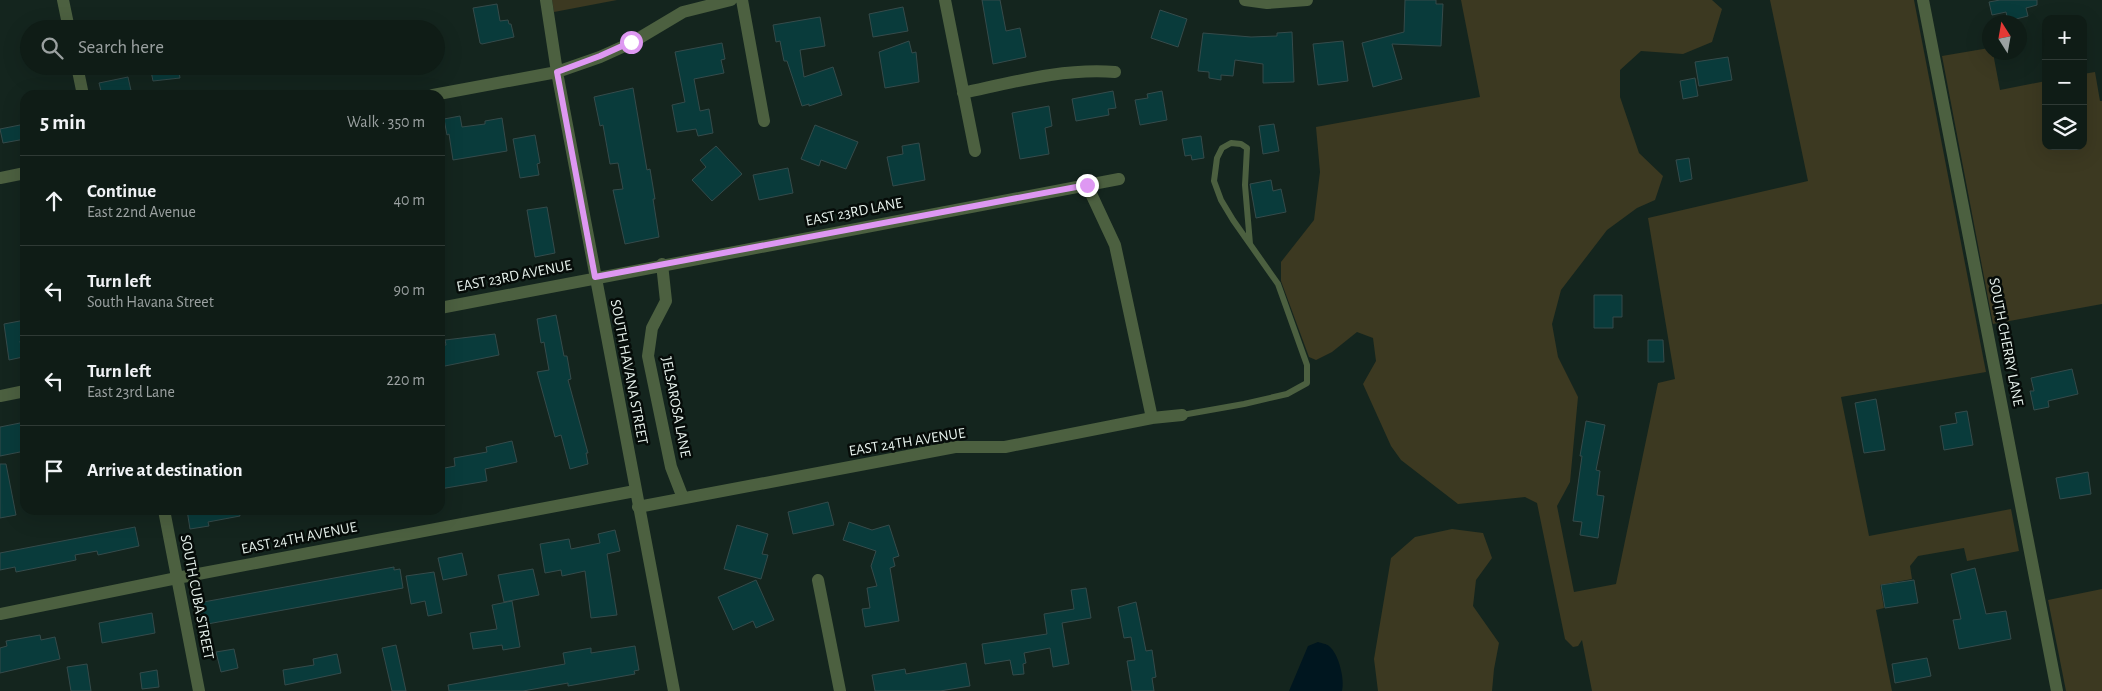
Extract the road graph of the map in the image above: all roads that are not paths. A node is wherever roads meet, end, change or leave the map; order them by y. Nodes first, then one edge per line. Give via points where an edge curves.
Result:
1 (63, 0) edge
2 (546, 0) edge
3 (731, 0) edge
4 (742, 0) edge
5 (945, 0) edge
6 (1244, 0) edge
7 (1308, 0) edge
8 (1923, 0) edge
9 (67, 20) edge
10 (557, 72) junction
11 (1115, 72) dead end
12 (79, 75) edge
13 (82, 90) edge
14 (445, 93) edge
15 (963, 93) junction
16 (764, 121) dead end
17 (975, 151) dead end
18 (20, 174) edge
19 (0, 178) edge
20 (1119, 179) dead end
21 (1087, 185) junction
22 (1250, 244) junction
23 (662, 264) junction
24 (595, 277) junction
25 (445, 307) edge
26 (20, 392) edge
27 (0, 396) edge
28 (1182, 415) joint
29 (1152, 418) junction
30 (635, 491) junction
31 (683, 498) junction
32 (638, 507) junction
33 (165, 515) edge
34 (177, 578) junction
35 (818, 580) dead end
36 (0, 614) edge
37 (199, 691) edge
38 (674, 691) edge
39 (840, 691) edge
40 (2057, 691) edge

1 - 9 street
2 - 10 street, SOUTH HAVANA STREET
3 - 10 street via 683,12 631,42
4 - 16 street
5 - 15 street
6 - 7 street via 1267,3
8 - 40 street, SOUTH CHERRY LANE
10 - 14 street
10 - 24 street, SOUTH HAVANA STREET
11 - 15 street via 1062,72
12 - 13 street
15 - 17 street
18 - 19 street
20 - 21 street, EAST 23RD LANE
21 - 23 street, EAST 23RD LANE
21 - 29 street via 1115,245
22 - 22 lane via 1221,200 1214,181 1217,158 1222,148 1231,143 1246,148 1245,185
22 - 28 lane via 1278,284 1288,306 1307,366 1307,383 1287,394
23 - 24 street, EAST 23RD LANE
23 - 31 street, JELSAROSA LANE via 666,302 652,328 648,356 671,467
24 - 25 street, EAST 23RD AVENUE
24 - 30 street, SOUTH HAVANA STREET
26 - 27 street
28 - 29 street, EAST 24TH AVENUE
29 - 31 street, EAST 24TH AVENUE via 1006,447 955,447
30 - 32 street, SOUTH HAVANA STREET
30 - 34 street, EAST 24TH AVENUE
31 - 32 street, EAST 24TH AVENUE
32 - 38 street, SOUTH HAVANA STREET
33 - 34 street, SOUTH CUBA STREET
34 - 36 street, EAST 24TH AVENUE
34 - 37 street, SOUTH CUBA STREET
35 - 39 street

